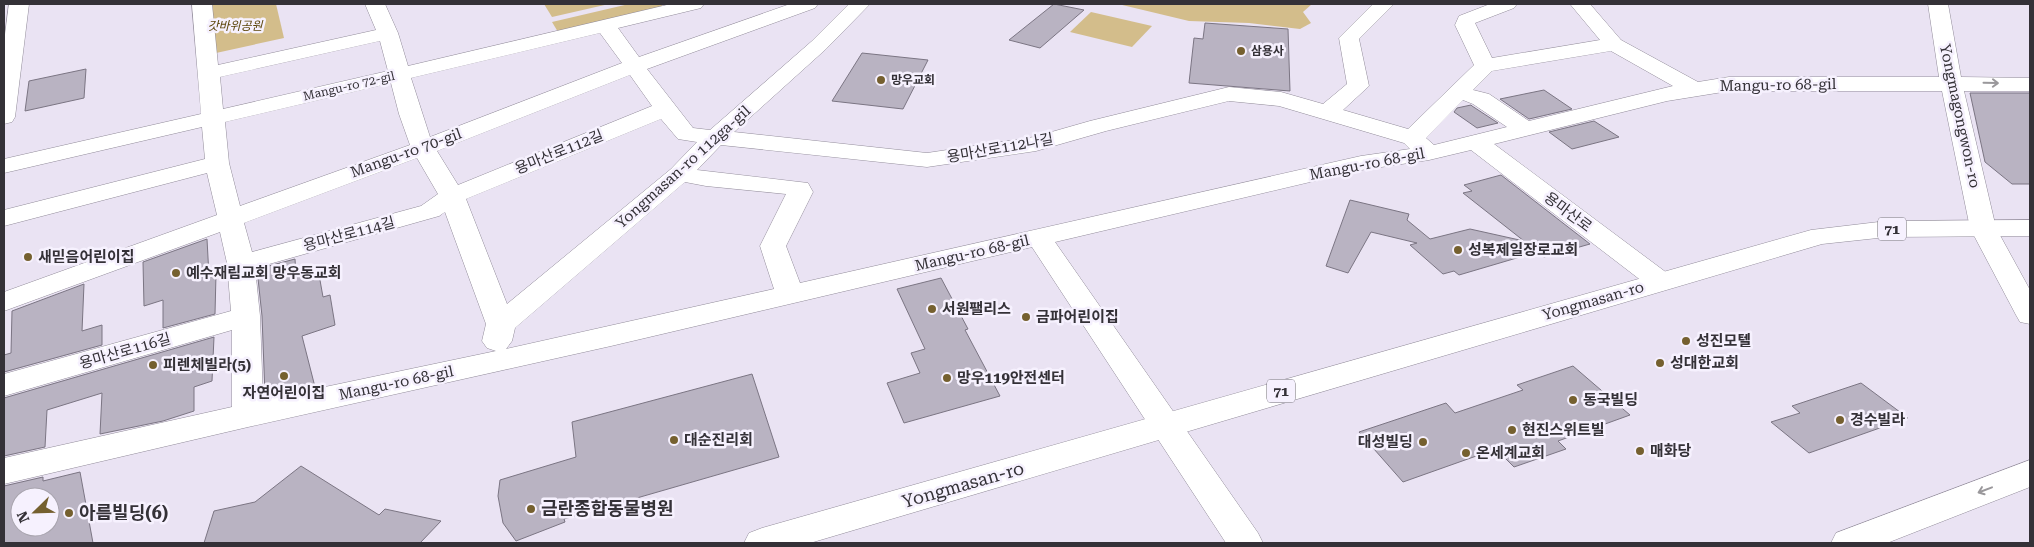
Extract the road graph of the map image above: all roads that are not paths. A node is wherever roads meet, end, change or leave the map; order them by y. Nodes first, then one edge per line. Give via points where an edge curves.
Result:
1 (19, 4) edge
2 (202, 4) edge
3 (375, 4) edge
4 (694, 4) edge
5 (808, 4) edge
6 (860, 4) edge
7 (1384, 4) edge
8 (1507, 4) edge
9 (1580, 4) edge
10 (1938, 4) edge
11 (605, 26) junction
12 (10, 31) edge
13 (388, 33) junction
14 (1614, 44) junction
15 (634, 66) junction
16 (1484, 66) junction
17 (210, 73) junction
18 (399, 74) junction
19 (1951, 83) junction
20 (2030, 84) edge
21 (1696, 90) junction
22 (1458, 92) junction
23 (665, 109) junction
24 (1328, 112) junction
25 (4, 117) edge
26 (214, 118) junction
27 (1525, 129) junction
28 (714, 138) junction
29 (1475, 141) junction
30 (1421, 145) junction
31 (423, 148) junction
32 (217, 163) junction
33 (4, 166) edge
34 (680, 174) junction
35 (452, 196) junction
36 (230, 217) junction
37 (4, 218) edge
38 (1983, 228) junction
39 (2030, 228) edge
40 (1040, 238) junction
41 (241, 263) junction
42 (2018, 273) edge
43 (1661, 282) junction
44 (789, 293) junction
45 (4, 302) edge
46 (2030, 315) edge
47 (246, 316) junction
48 (501, 324) junction
49 (492, 362) junction
50 (4, 386) edge
51 (248, 415) junction
52 (1164, 425) junction
53 (4, 471) edge
54 (2030, 473) edge
55 (762, 543) edge
56 (1245, 543) edge
57 (1849, 543) edge

1 - 12 street
2 - 17 street
3 - 13 street
4 - 11 street, Mangu-ro 72-gil
5 - 15 street, Mangu-ro 70-gil
6 - 28 street, Yongmasan-ro 112ga-gil
7 - 24 street via 1349,38 1358,86
8 - 16 street via 1464,23
9 - 14 street
10 - 19 street, Yongmagongwon-ro
11 - 15 street, 용마산로112나길
11 - 18 street, Mangu-ro 72-gil via 452,57
12 - 25 street
13 - 17 street
13 - 18 street
14 - 16 street
14 - 21 street
15 - 23 street, 용마산로112나길
15 - 31 street, Mangu-ro 70-gil
16 - 22 street
17 - 26 street
18 - 26 street, Mangu-ro 72-gil
18 - 31 street
19 -> 20 street, Mangu-ro 68-gil
19 - 21 street, Mangu-ro 68-gil via 1729,84
19 - 38 street, Yongmagongwon-ro
21 - 27 street, Mangu-ro 68-gil via 1667,94
22 - 27 street via 1487,102
22 - 30 street
23 - 28 street, 용마산로112나길 via 686,134
23 - 35 street, 용마산로112길
24 - 28 street, 용마산로112나길 via 1281,99 1229,94 1036,144 927,160
24 - 30 street, 용마산로112나길
26 - 32 street
26 - 33 street, Mangu-ro 72-gil
27 - 29 street, Mangu-ro 68-gil
28 - 34 street, Yongmasan-ro 112ga-gil
29 - 30 street, Mangu-ro 68-gil
29 - 43 street, 용마산로
30 - 40 street, Mangu-ro 68-gil via 1361,163
31 - 35 street
31 - 36 street, Mangu-ro 70-gil
32 - 36 street
32 - 37 street
34 - 44 street via 799,188 800,192 773,246
34 - 48 street, Yongmasan-ro 112ga-gil
35 - 41 street, 용마산로114길 via 430,211
35 - 48 street
36 - 41 street
36 - 45 street, Mangu-ro 70-gil
38 - 39 street, Yongmasan-ro / 71
38 - 42 street, Yongmagongwon-ro
38 - 43 street, Yongmasan-ro / 71 via 1887,229 1820,236
40 - 44 street, Mangu-ro 68-gil
40 - 52 street
41 - 47 street
42 - 46 street, Yongmagongwon-ro
43 - 52 street, Yongmasan-ro / 71
44 - 49 street, Mangu-ro 68-gil
47 - 50 street, 용마산로116길
47 - 51 street
48 - 49 street
49 - 51 street, Mangu-ro 68-gil
51 - 53 street, Mangu-ro 68-gil
52 - 55 street, Yongmasan-ro / 71
52 - 56 street
54 -> 57 street

